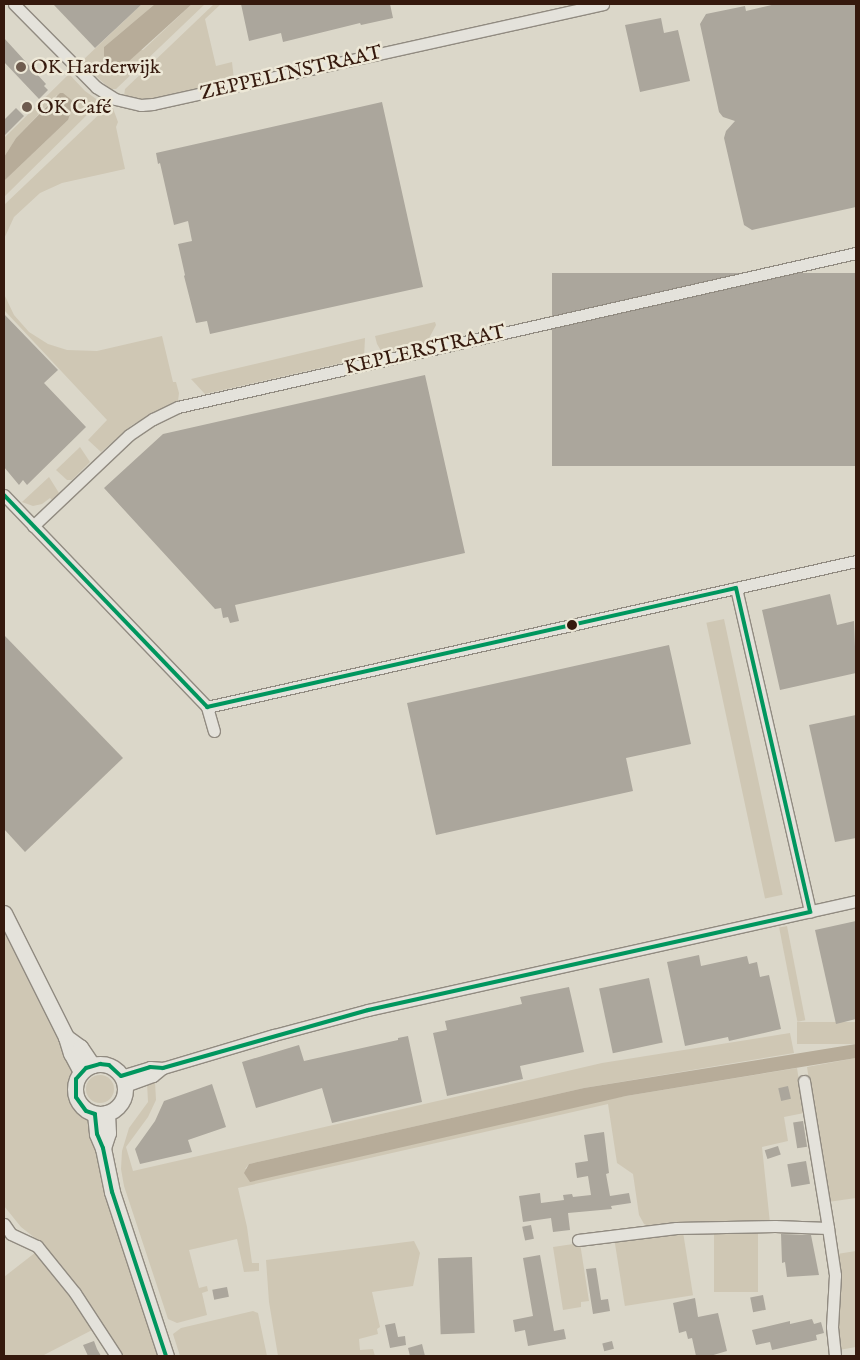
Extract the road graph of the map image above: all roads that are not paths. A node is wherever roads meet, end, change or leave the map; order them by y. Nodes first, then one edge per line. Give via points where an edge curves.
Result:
1 (14, 4) edge
2 (603, 4) edge
3 (856, 253) edge
4 (4, 495) edge
5 (33, 526) junction
6 (856, 561) edge
7 (736, 588) junction
8 (208, 707) junction
9 (214, 731) dead end
10 (856, 901) edge
11 (810, 912) junction
12 (4, 913) edge
13 (87, 1068) junction
14 (123, 1081) junction
15 (804, 1081) dead end
16 (101, 1114) junction
17 (4, 1224) edge
18 (828, 1228) junction
19 (578, 1240) dead end
20 (116, 1356) edge
21 (166, 1356) edge
22 (835, 1356) edge

1 - 2 street, ZEPPELINSTRAAT via 96,87 115,99 141,105
3 - 5 street, KEPLERSTRAAT via 178,407 129,435
4 - 5 street
5 - 8 street
6 - 7 street
7 - 8 street
7 - 11 street
8 - 9 street
10 - 11 street
11 - 14 street via 368,1010 163,1068 153,1076
12 - 13 main road via 66,1037 80,1047
13 - 14 main road via 109,1066
13 - 16 main road via 74,1088 76,1097 86,1111
14 - 16 main road via 122,1100 118,1106
15 - 18 street
16 - 21 main road via 108,1133 103,1148 112,1192
17 - 20 street via 11,1234 37,1246 75,1293
18 - 19 street via 676,1228
18 - 22 street via 835,1275 832,1327

